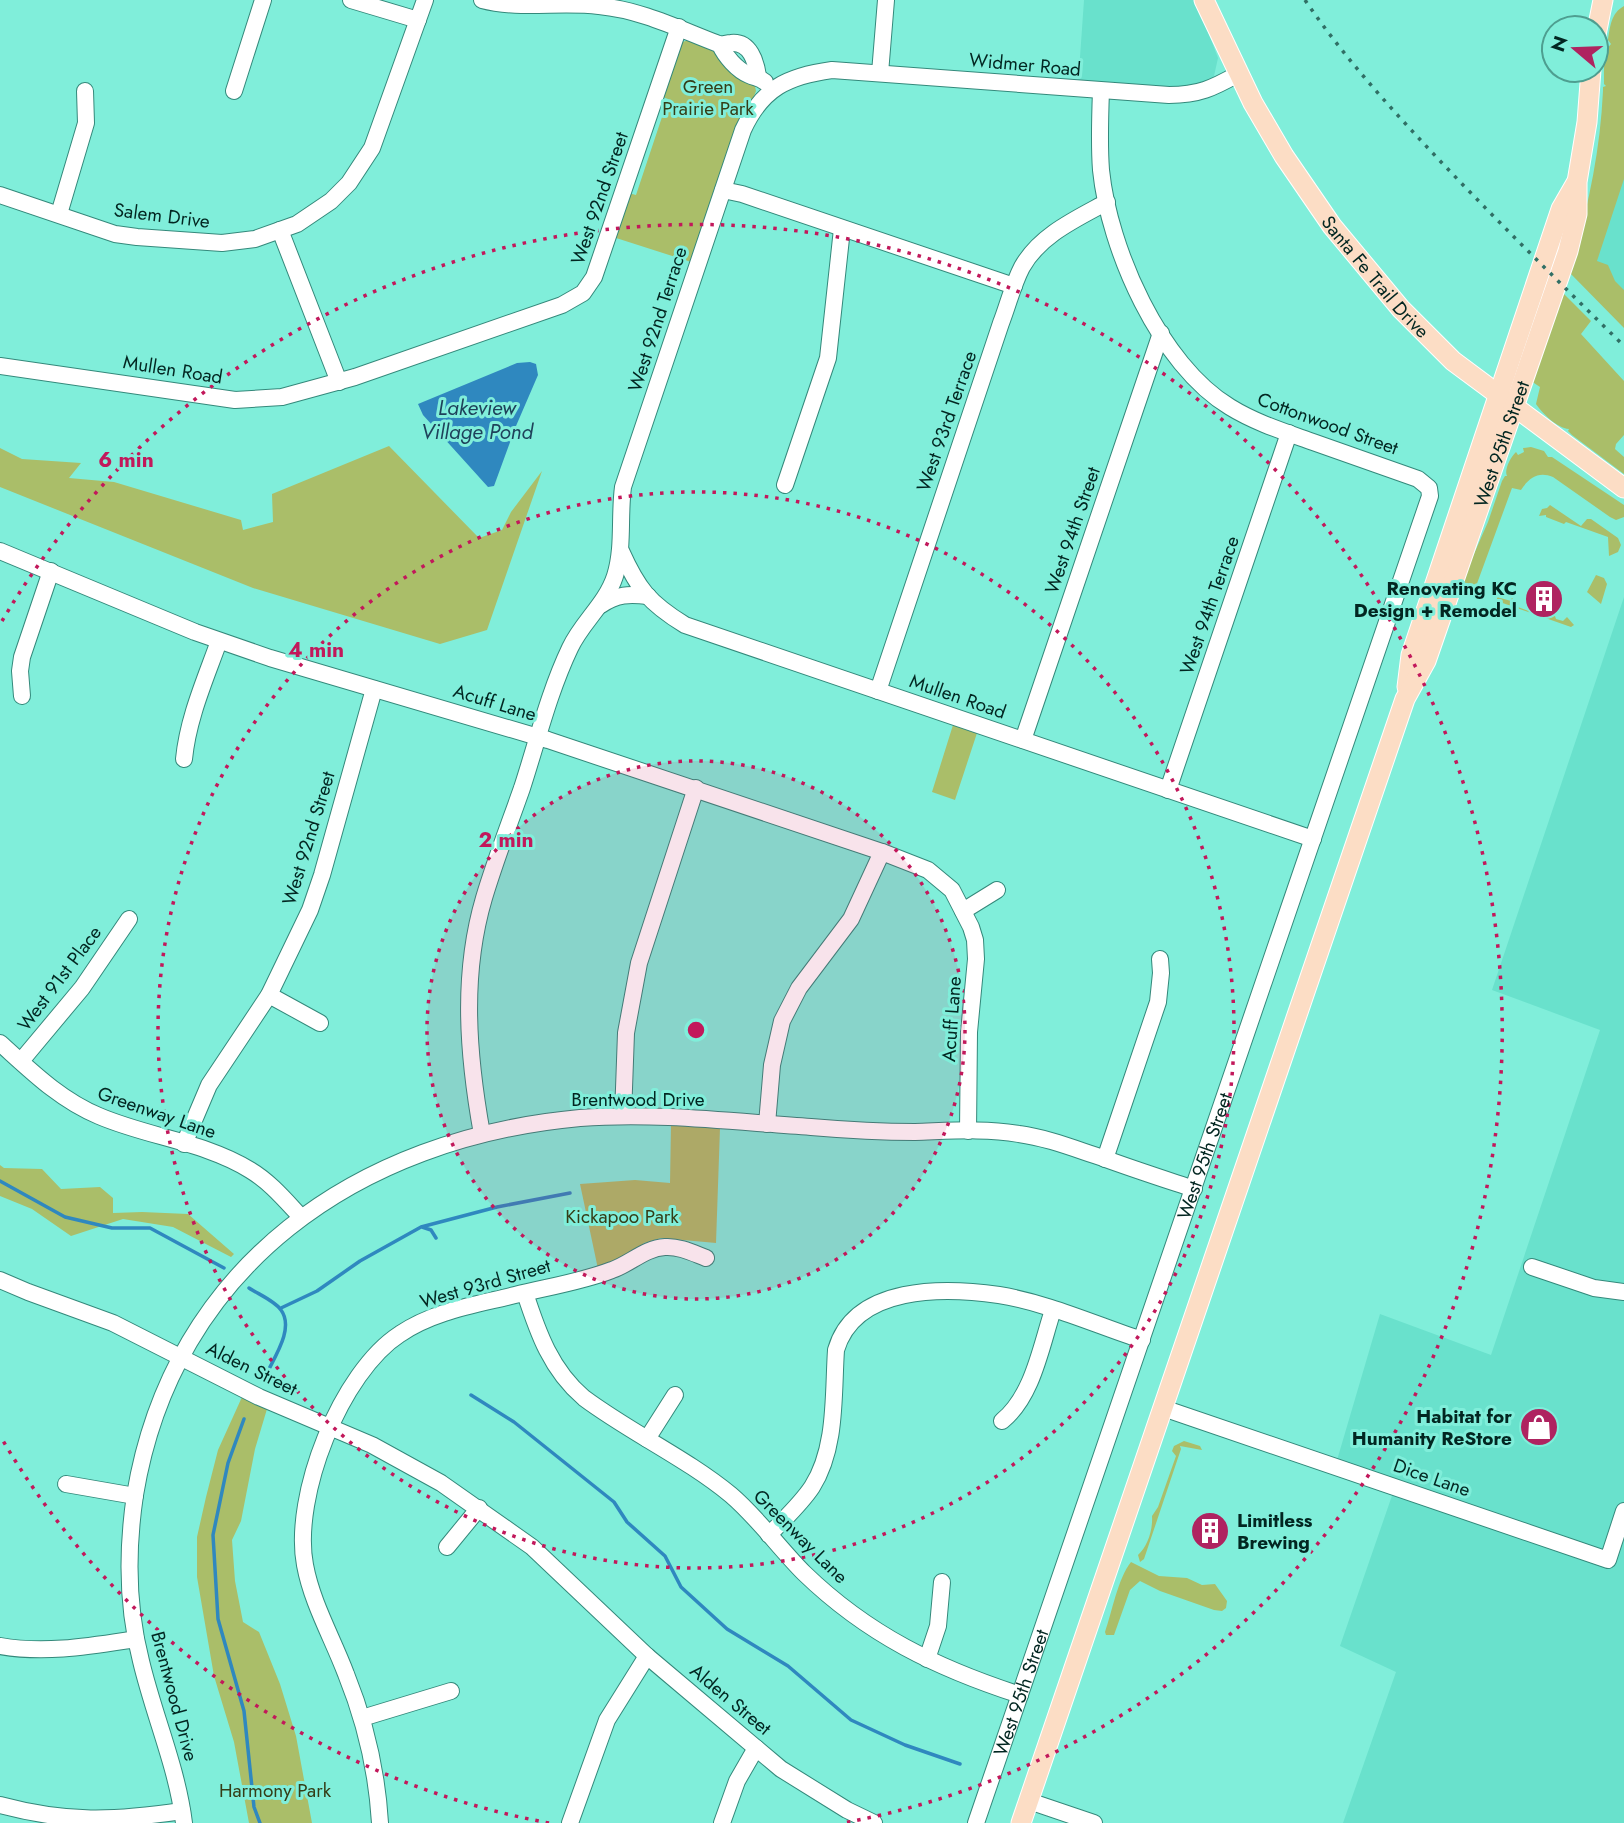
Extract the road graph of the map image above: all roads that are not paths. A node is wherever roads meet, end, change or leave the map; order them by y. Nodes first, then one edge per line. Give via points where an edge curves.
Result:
1 (263, 0) edge
2 (351, 0) edge
3 (425, 0) edge
4 (482, 0) edge
5 (887, 0) edge
6 (1204, 0) edge
7 (418, 20) junction
8 (679, 27) junction
9 (880, 73) junction
10 (805, 74) joint
11 (1238, 74) junction
12 (1590, 84) edge
13 (774, 89) junction
14 (85, 91) dead end
15 (1101, 91) junction
16 (234, 92) dead end
17 (723, 190) junction
18 (0, 195) edge
19 (1107, 202) junction
20 (59, 214) junction
21 (842, 229) junction
22 (281, 230) junction
23 (1014, 286) junction
24 (1161, 333) junction
25 (0, 366) edge
26 (339, 382) junction
27 (1506, 401) junction
28 (1289, 433) junction
29 (785, 485) dead end
30 (1429, 488) joint
31 (1624, 488) edge
32 (0, 551) edge
33 (621, 551) junction
34 (51, 571) junction
35 (648, 596) junction
36 (599, 606) junction
37 (219, 641) junction
38 (374, 689) junction
39 (878, 691) junction
40 (22, 696) dead end
41 (538, 737) junction
42 (1023, 740) junction
43 (184, 759) dead end
44 (696, 788) junction
45 (1168, 790) junction
46 (1313, 839) junction
47 (882, 852) junction
48 (997, 890) dead end
49 (963, 911) junction
50 (129, 919) dead end
51 (1160, 959) dead end
52 (269, 995) junction
53 (320, 1023) dead end
54 (0, 1043) edge
55 (20, 1061) junction
56 (623, 1116) junction
57 (767, 1124) junction
58 (968, 1131) junction
59 (482, 1134) junction
60 (184, 1144) junction
61 (1105, 1159) junction
62 (1194, 1189) junction
63 (301, 1217) junction
64 (706, 1258) dead end
65 (1532, 1267) dead end
66 (0, 1280) edge
67 (1624, 1292) edge
68 (525, 1293) junction
69 (1053, 1310) junction
70 (1142, 1340) junction
71 (182, 1356) junction
72 (675, 1395) dead end
73 (1163, 1408) junction
74 (1002, 1421) dead end
75 (332, 1427) junction
76 (647, 1439) junction
77 (66, 1484) dead end
78 (135, 1496) junction
79 (479, 1508) junction
80 (1624, 1511) edge
81 (769, 1535) junction
82 (447, 1547) dead end
83 (942, 1582) dead end
84 (136, 1639) junction
85 (0, 1646) edge
86 (647, 1656) junction
87 (927, 1660) junction
88 (452, 1692) dead end
89 (1020, 1695) junction
90 (362, 1718) junction
91 (755, 1748) junction
92 (1029, 1801) junction
93 (0, 1805) edge
94 (183, 1817) edge
95 (380, 1823) edge
96 (570, 1823) edge
97 (722, 1823) edge
98 (874, 1823) edge
99 (976, 1823) edge
100 (1021, 1823) edge
101 (1094, 1823) edge

1 - 16 street
2 - 7 street
3 - 7 street, Salem Drive
4 - 8 street via 598,5
5 - 9 street
6 - 11 main road, Santa Fe Trail Drive
7 - 22 street, Salem Drive via 386,115 357,172 331,201
8 - 13 street via 720,45 742,45 756,61 758,76
8 - 26 street, West 92nd Street via 594,277 583,293 553,309
9 - 10 street, Widmer Road via 832,70
9 - 15 street, Widmer Road
10 - 13 street, West 92nd Terrace
11 - 15 street, Widmer Road via 1191,95
11 - 27 main road, Santa Fe Trail Drive via 1283,156 1332,226 1411,319 1453,361
12 - 27 main road, West 95th Street via 1577,182 1561,209
13 - 17 street, West 92nd Terrace via 750,114
14 - 20 street via 86,123
15 - 19 street, Cottonwood Street via 1101,171
17 - 21 street
17 - 33 street, West 92nd Terrace via 623,487
18 - 20 street, Salem Drive
19 - 23 street, West 93rd Terrace via 1048,237 1022,268
19 - 24 street, Cottonwood Street via 1119,250
20 - 22 street, Salem Drive via 137,237 222,243
21 - 23 street
21 - 29 street via 828,358
22 - 26 street
23 - 39 street, West 93rd Terrace
24 - 28 street, Cottonwood Street via 1185,368 1228,406
24 - 42 street, West 94th Street
25 - 26 street, Mullen Road via 235,400 282,397
27 - 31 main road, Santa Fe Trail Drive
27 - 73 main road, West 95th Street via 1411,655 1405,699
28 - 30 street, Cottonwood Street via 1418,479
28 - 45 street, West 94th Terrace
30 - 46 street, West 95th Street via 1427,508
32 - 34 street, Acuff Lane
33 - 35 street, Mullen Road via 635,583
33 - 36 street, West 92nd Terrace via 614,578
34 - 37 street, Acuff Lane
34 - 40 street via 22,657
35 - 36 street via 613,596
35 - 39 street, Mullen Road via 685,625
36 - 41 street, West 92nd Terrace via 570,648
37 - 38 street, Acuff Lane
37 - 43 street via 194,709
38 - 41 street, Acuff Lane
38 - 52 street, West 92nd Street via 322,875 295,946
39 - 42 street, Mullen Road
41 - 44 street, Acuff Lane
41 - 59 street, West 92nd Terrace via 484,898 472,962 469,1045
42 - 45 street, Mullen Road
44 - 47 street, Acuff Lane
44 - 56 street via 639,963 626,1033
45 - 46 street, Mullen Road
46 - 62 street, West 95th Street
47 - 49 street, Acuff Lane via 928,870 952,890
47 - 57 street via 851,919 799,988 782,1021 772,1065
48 - 49 street
49 - 58 street, Acuff Lane via 975,940 976,960 969,1032
50 - 55 street, West 91st Place via 82,988
51 - 61 street via 1158,1002
52 - 53 street
52 - 60 street, West 92nd Street via 209,1085
54 - 55 street, Greenway Lane
55 - 60 street, Greenway Lane via 55,1091 99,1116
56 - 57 street, Brentwood Drive
56 - 59 street, Brentwood Drive via 543,1122
57 - 58 street, Brentwood Drive via 893,1132
58 - 61 street, Brentwood Drive via 1050,1140
59 - 63 street, Brentwood Drive via 383,1168
60 - 63 street, Greenway Lane via 249,1170
61 - 62 street, Brentwood Drive
62 - 70 street, West 95th Street
63 - 71 street, Brentwood Drive via 222,1294
64 - 68 street, West 93rd Street via 678,1248 654,1248 611,1271
65 - 67 street via 1594,1288
66 - 71 street, Alden Street via 113,1323
68 - 75 street, West 93rd Street via 425,1319 400,1334 369,1361 352,1384
68 - 76 street, Greenway Lane via 540,1338 559,1372 584,1398
69 - 70 street
69 - 74 street via 1028,1385
69 - 81 street via 1000,1295 938,1292 882,1301 860,1312 840,1337 836,1350 830,1436 823,1464 801,1503
70 - 89 street, West 95th Street
71 - 75 street, Alden Street via 259,1397
71 - 78 street, Brentwood Drive via 151,1428
72 - 76 street
73 - 80 street, Dice Lane via 1608,1560
73 - 92 main road, West 95th Street
75 - 79 street, Alden Street via 406,1462
75 - 90 street, West 93rd Street via 308,1488 304,1563 314,1600
76 - 81 street, Greenway Lane via 733,1497
77 - 78 street
78 - 84 street, Brentwood Drive via 130,1570
79 - 82 street
79 - 86 street, Alden Street via 552,1564
81 - 87 street, Greenway Lane via 825,1593 860,1621
83 - 87 street via 938,1626
84 - 85 street via 65,1649
84 - 94 street, Brentwood Drive
86 - 91 street, Alden Street
86 - 96 street via 607,1720
87 - 89 street, Greenway Lane
88 - 90 street
89 - 99 street, West 95th Street
90 - 95 street, West 93rd Street
91 - 97 street
91 - 98 street, Alden Street via 805,1786
92 - 100 main road, West 95th Street
92 - 101 street
93 - 94 street via 75,1822

